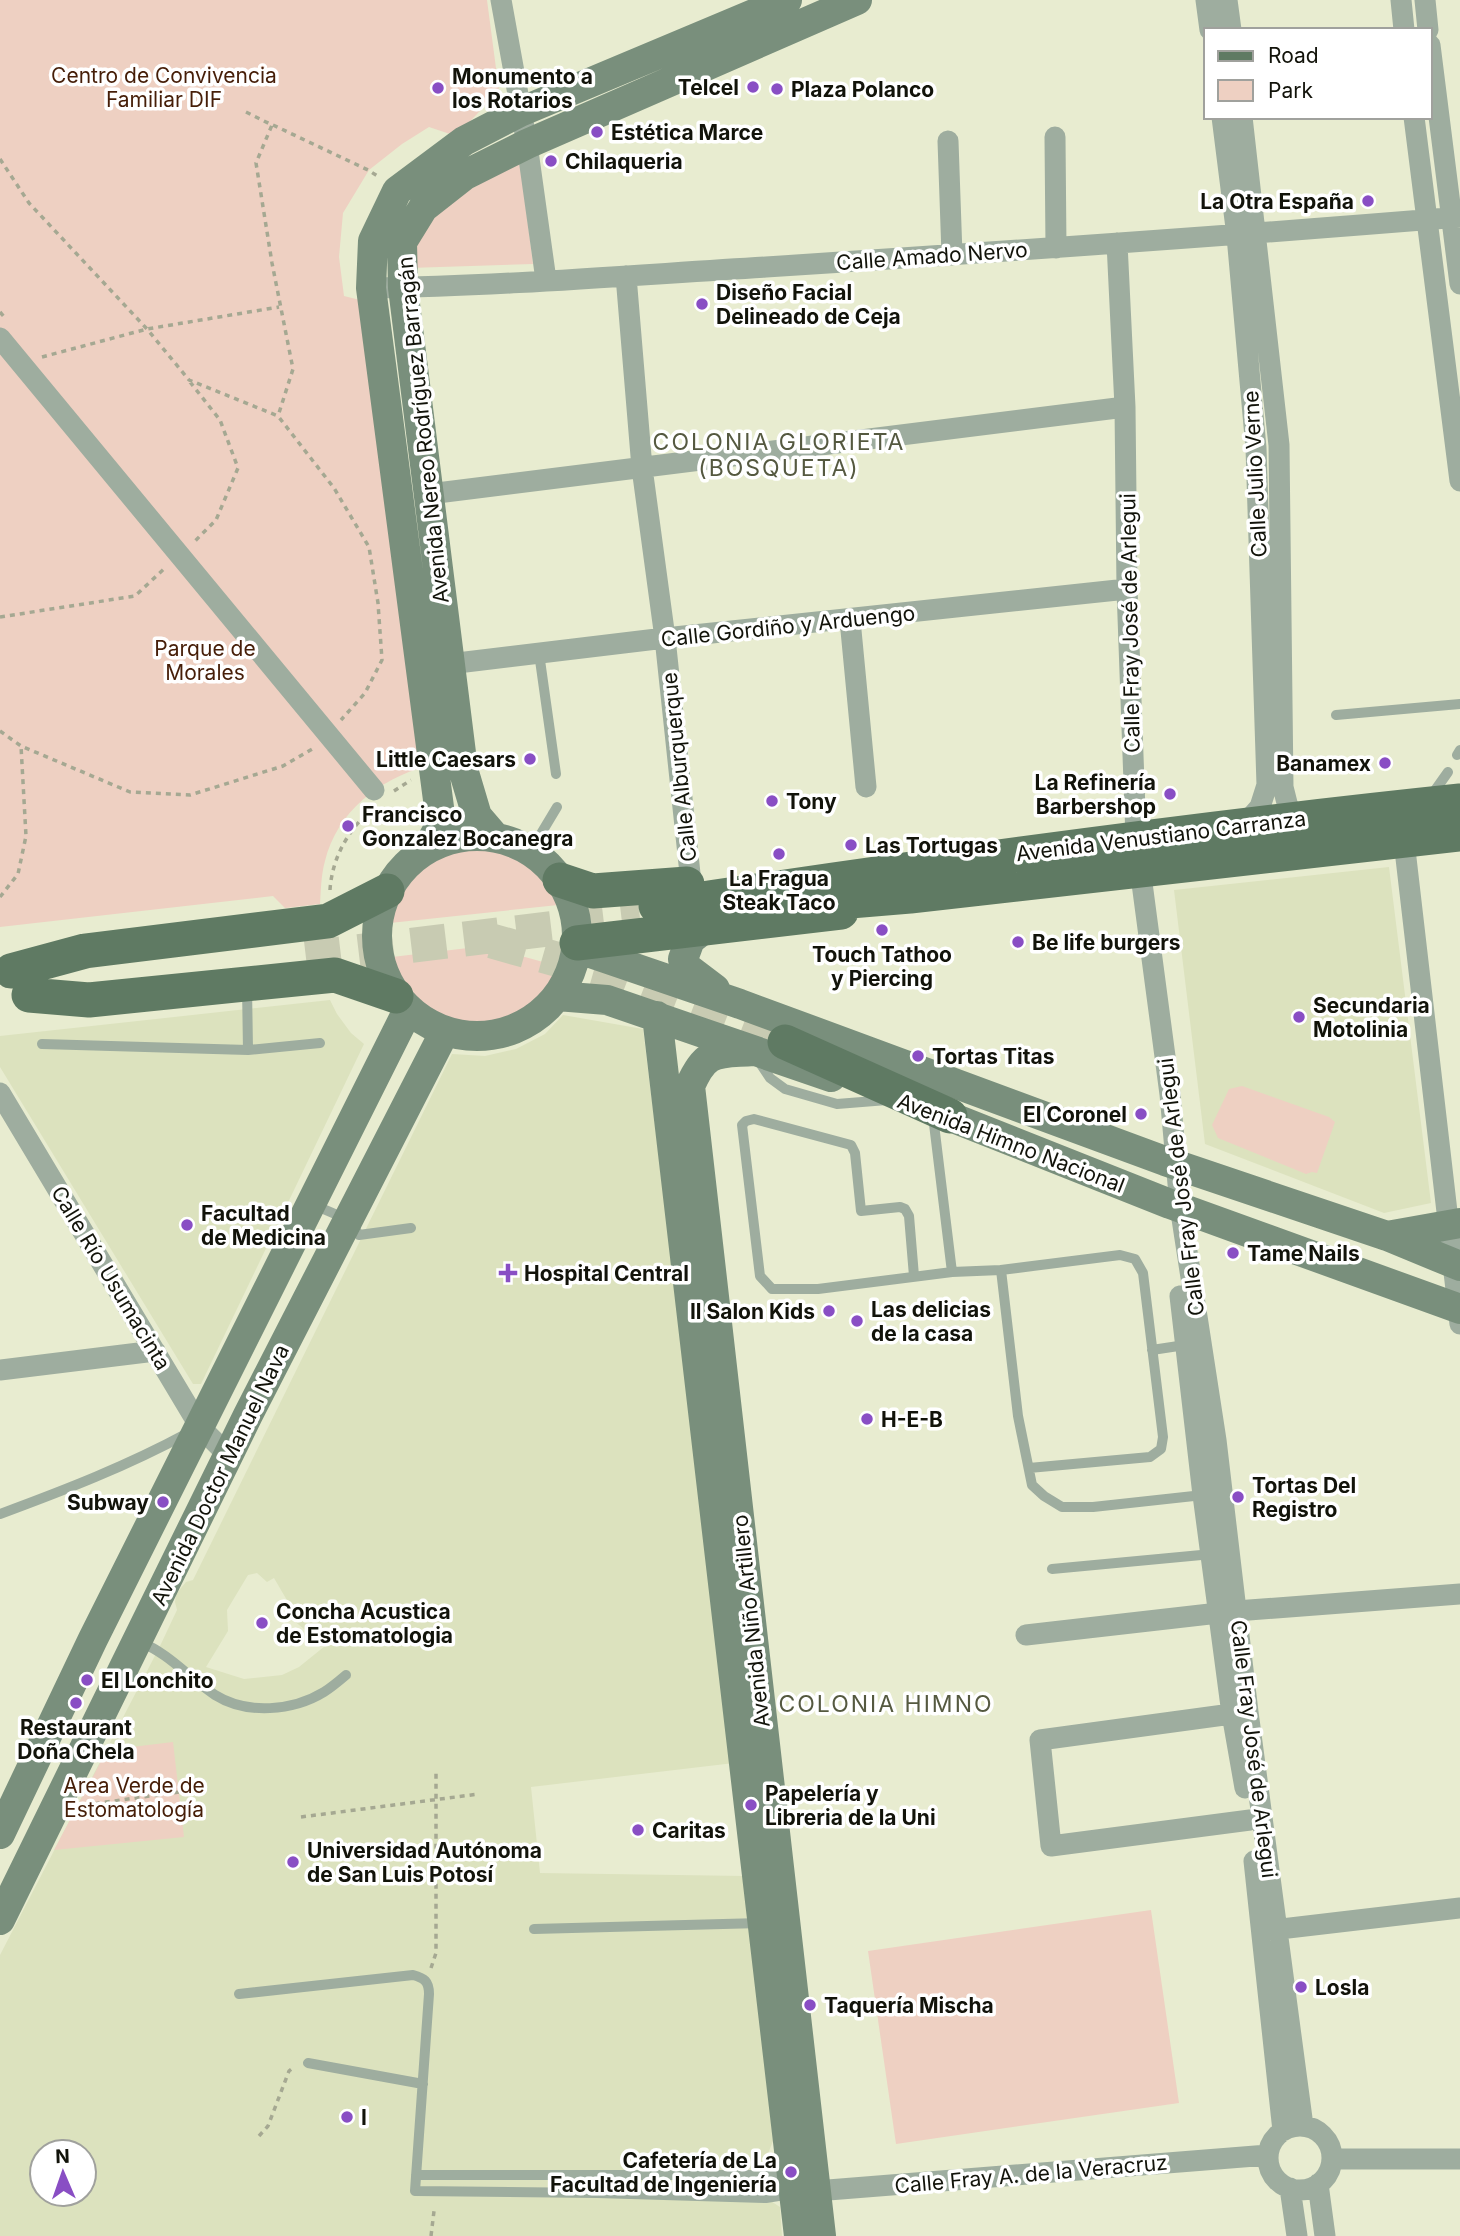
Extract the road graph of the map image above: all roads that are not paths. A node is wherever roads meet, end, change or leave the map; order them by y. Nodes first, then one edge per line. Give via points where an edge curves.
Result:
1 (501, 0) edge
2 (787, 0) edge
3 (857, 0) edge
4 (1206, 0) edge
5 (1401, 0) edge
6 (1424, 0) edge
7 (1222, 20) edge
8 (1404, 28) edge
9 (1428, 28) edge
10 (1433, 81) edge
11 (520, 112) junction
12 (1232, 119) edge
13 (1414, 119) edge
14 (1055, 137) dead end
15 (948, 142) dead end
16 (527, 144) junction
17 (1447, 177) junction
18 (1422, 180) junction
19 (1456, 217) edge
20 (1426, 220) junction
21 (1247, 235) junction
22 (1117, 243) junction
23 (1056, 248) junction
24 (952, 255) junction
25 (626, 276) junction
26 (546, 280) junction
27 (1460, 284) edge
28 (371, 288) junction
29 (403, 288) junction
30 (0, 338) edge
31 (1455, 397) edge
32 (1125, 407) junction
33 (642, 468) junction
34 (1279, 469) junction
35 (1257, 470) junction
36 (1460, 481) edge
37 (429, 494) junction
38 (1127, 589) junction
39 (1271, 605) junction
40 (850, 620) junction
41 (665, 638) junction
42 (539, 653) junction
43 (449, 664) junction
44 (1460, 704) edge
45 (1336, 715) dead end
46 (556, 774) dead end
47 (866, 787) dead end
48 (1454, 787) edge
49 (379, 797) road end
50 (557, 807) dead end
51 (1302, 819) junction
52 (1244, 825) junction
53 (1460, 834) edge
54 (495, 837) junction
55 (1404, 841) junction
56 (427, 849) junction
57 (530, 852) junction
58 (1137, 854) junction
59 (560, 880) junction
60 (911, 882) junction
61 (691, 883) junction
62 (387, 891) junction
63 (656, 911) tunnel mouth
64 (708, 926) junction
65 (577, 946) junction
66 (10, 985) edge
67 (247, 985) junction
68 (557, 996) junction
69 (402, 1003) junction
70 (740, 1004) junction
71 (657, 1016) junction
72 (445, 1031) junction
73 (320, 1043) dead end
74 (42, 1044) dead end
75 (769, 1046) junction
76 (248, 1049) junction
77 (0, 1094) edge
78 (942, 1113) junction
79 (1172, 1163) junction
80 (311, 1203) junction
81 (1175, 1205) junction
82 (349, 1220) junction
83 (1454, 1224) edge
84 (411, 1228) dead end
85 (1387, 1236) junction
86 (1456, 1264) edge
87 (1001, 1270) junction
88 (952, 1272) junction
89 (914, 1276) junction
90 (1459, 1314) edge
91 (1193, 1344) junction
92 (1152, 1350) junction
93 (155, 1351) junction
94 (0, 1370) edge
95 (200, 1427) junction
96 (1206, 1440) junction
97 (229, 1456) junction
98 (1029, 1468) junction
99 (1203, 1495) junction
100 (727, 1511) junction
101 (0, 1514) edge
102 (1212, 1554) junction
103 (1052, 1569) dead end
104 (1460, 1594) edge
105 (1228, 1613) junction
106 (1026, 1635) dead end
107 (138, 1641) junction
108 (346, 1675) dead end
109 (1240, 1713) junction
110 (1250, 1820) junction
111 (0, 1833) edge
112 (1460, 1909) edge
113 (0, 1920) edge
114 (774, 1923) junction
115 (534, 1929) dead end
116 (1270, 1930) junction
117 (239, 1994) dead end
118 (308, 2063) road end
119 (423, 2084) junction
120 (1293, 2128) junction
121 (1268, 2155) junction
122 (1333, 2159) junction
123 (1460, 2159) edge
124 (416, 2175) junction
125 (599, 2176) junction
126 (804, 2183) junction
127 (1318, 2185) junction
128 (1290, 2188) junction
129 (597, 2193) junction
130 (799, 2236) edge
131 (821, 2236) edge
132 (1297, 2236) edge
133 (1325, 2236) edge

1 - 11 street
2 - 11 main road, Avenida Nereo Rodríguez Barragán
3 - 16 main road, Avenida Nereo Rodríguez Barragán
4 - 7 street
5 - 8 street
6 - 9 street
10 - 17 street
11 - 16 street
11 - 28 main road, Avenida Nereo Rodríguez Barragán via 464,141 397,191 373,241
12 - 21 street, Calle Julio Verne
13 - 18 street
14 - 23 street
15 - 24 street
16 - 26 street
16 - 29 main road, Avenida Nereo Rodríguez Barragán via 465,175 423,208 402,242
17 - 18 street
17 - 19 street
18 - 20 street
19 - 20 street, Calle Amado Nervo
19 - 27 street
20 - 21 street, Calle Amado Nervo
20 - 31 street
21 - 22 street, Calle Amado Nervo
21 - 34 street, Calle Julio Verne
21 - 35 street, Calle Julio Verne
22 - 23 street, Calle Amado Nervo
22 - 32 street, Calle Fray José de Arlegui
23 - 24 street, Calle Amado Nervo
24 - 25 street, Calle Amado Nervo
25 - 26 street, Calle Amado Nervo
25 - 33 street, Calle Alburquerque
26 - 29 street, Calle Amado Nervo
28 - 29 street, Calle Amado Nervo
28 - 56 main road, Avenida Nereo Rodríguez Barragán via 436,772 440,815 438,831
29 - 37 main road, Avenida Nereo Rodríguez Barragán
30 - 49 street
31 - 36 street
32 - 33 street
32 - 38 street, Calle Fray José de Arlegui
33 - 37 street
33 - 41 street, Calle Alburquerque
34 - 35 street
34 - 39 street, Calle Julio Verne
35 - 39 street, Calle Julio Verne
37 - 43 main road, Avenida Nereo Rodríguez Barragán
38 - 40 street, Calle Gordiño y Arduengo
38 - 58 street, Calle Fray José de Arlegui
39 - 51 street, Calle Julio Verne via 1283,787 1288,807
39 - 52 street, Calle Julio Verne via 1267,785 1260,807
40 - 41 street, Calle Gordiño y Arduengo
40 - 47 street
41 - 42 street, Calle Gordiño y Arduengo
41 - 61 street, Calle Alburquerque
42 - 43 street, Calle Gordiño y Arduengo
42 - 46 lane
43 - 54 main road, Avenida Nereo Rodríguez Barragán via 463,769 477,816
44 - 45 lane
48 - 51 main road, Avenida Venustiano Carranza via 1424,804
50 - 57 lane
51 - 52 main road, Avenida Venustiano Carranza
52 - 58 main road, Avenida Venustiano Carranza
53 - 55 main road, Avenida Venustiano Carranza
54 - 56 main road via 454,838
54 - 57 main road
55 - 58 main road, Avenida Venustiano Carranza
55 - 83 street
56 - 62 main road via 405,866
57 - 59 main road
58 - 60 main road, Avenida Venustiano Carranza
58 - 79 street, Calle Fray José de Arlegui
59 - 61 main road via 593,891
59 - 65 main road via 574,910
60 - 61 main road via 839,867
60 - 63 main road, Avenida Venustiano Carranza
60 - 64 main road via 841,912
62 - 66 main road via 313,941 85,951
62 - 69 main road via 378,917 376,945 383,972
64 - 65 main road
64 - 70 main road via 690,940 683,959 686,967
65 - 68 main road via 570,973
65 - 70 main road, Avenida Himno Nacional
66 - 67 main road via 89,1000
67 - 69 main road via 335,975
67 - 76 lane
68 - 71 main road, Avenida Himno Nacional via 607,1000
68 - 72 main road via 535,1018 507,1032 476,1036
69 - 72 main road
69 - 80 main road, Avenida Doctor Manuel Nava
70 - 79 main road, Avenida Himno Nacional
71 - 75 main road, Avenida Himno Nacional
71 - 100 main road, Avenida Niño Artillero
72 - 82 main road, Avenida Doctor Manuel Nava
73 - 76 lane
74 - 76 lane
75 - 78 main road
75 - 78 main road, Avenida Himno Nacional
75 - 100 main road, Avenida Niño Artillero via 707,1058 698,1066 690,1086
77 - 93 street, Calle Río Usumacinta
78 - 81 main road, Avenida Himno Nacional
78 - 88 lane
79 - 81 street, Calle Fray José de Arlegui
79 - 85 main road, Avenida Himno Nacional
80 - 82 lane
80 - 95 main road, Avenida Doctor Manuel Nava
81 - 90 main road, Avenida Himno Nacional
81 - 91 street, Calle Fray José de Arlegui
82 - 84 lane via 359,1235
82 - 97 main road, Avenida Doctor Manuel Nava
83 - 85 main road
83 - 86 street
85 - 86 main road, Avenida Himno Nacional
86 - 90 street
87 - 88 lane
87 - 92 lane via 1120,1255 1135,1259 1143,1273
87 - 98 lane via 1018,1416
88 - 89 lane
89 - 89 lane via 818,1289 772,1289 765,1284 760,1276 742,1125 754,1119 851,1145 861,1211 900,1207 909,1216
91 - 92 lane
91 - 96 street, Calle Fray José de Arlegui
92 - 98 lane via 1161,1449 1150,1457
93 - 94 street
93 - 95 street, Calle Río Usumacinta
95 - 97 street, Calle Río Usumacinta
95 - 101 lane via 100,1477
95 - 111 main road, Avenida Doctor Manuel Nava
96 - 99 street, Calle Fray José de Arlegui
96 - 105 street, Calle Fray José de Arlegui
97 - 107 main road, Avenida Doctor Manuel Nava
98 - 99 lane via 1032,1485 1062,1507
99 - 102 street, Calle Fray José de Arlegui
100 - 114 main road, Avenida Niño Artillero
102 - 103 lane
102 - 105 street, Calle Fray José de Arlegui
104 - 105 street
105 - 106 street
105 - 109 street, Calle Fray José de Arlegui
107 - 108 lane via 158,1649 216,1695 236,1705 267,1709 295,1703 324,1693
107 - 113 main road, Avenida Doctor Manuel Nava
109 - 110 street, Calle Fray José de Arlegui
109 - 110 street via 1040,1740 1051,1846
109 - 116 street, Calle Fray José de Arlegui
110 - 116 street, Calle Fray José de Arlegui
112 - 116 street
114 - 115 lane
114 - 126 main road, Avenida Niño Artillero
116 - 120 street, Calle Fray José de Arlegui
117 - 119 lane via 413,1975 424,1978 429,1994
118 - 119 lane
119 - 124 lane
120 - 121 street via 1276,2137
120 - 122 street via 1321,2133
121 - 126 street, Calle Fray A. de la Veracruz
121 - 128 street via 1274,2175
122 - 123 street
122 - 127 street
124 - 125 lane
124 - 129 lane via 415,2191
125 - 126 lane
125 - 129 lane
126 - 129 lane via 766,2198
126 - 130 main road, Avenida Niño Artillero
126 - 131 main road, Avenida Niño Artillero
127 - 128 street
127 - 133 street
128 - 132 street

